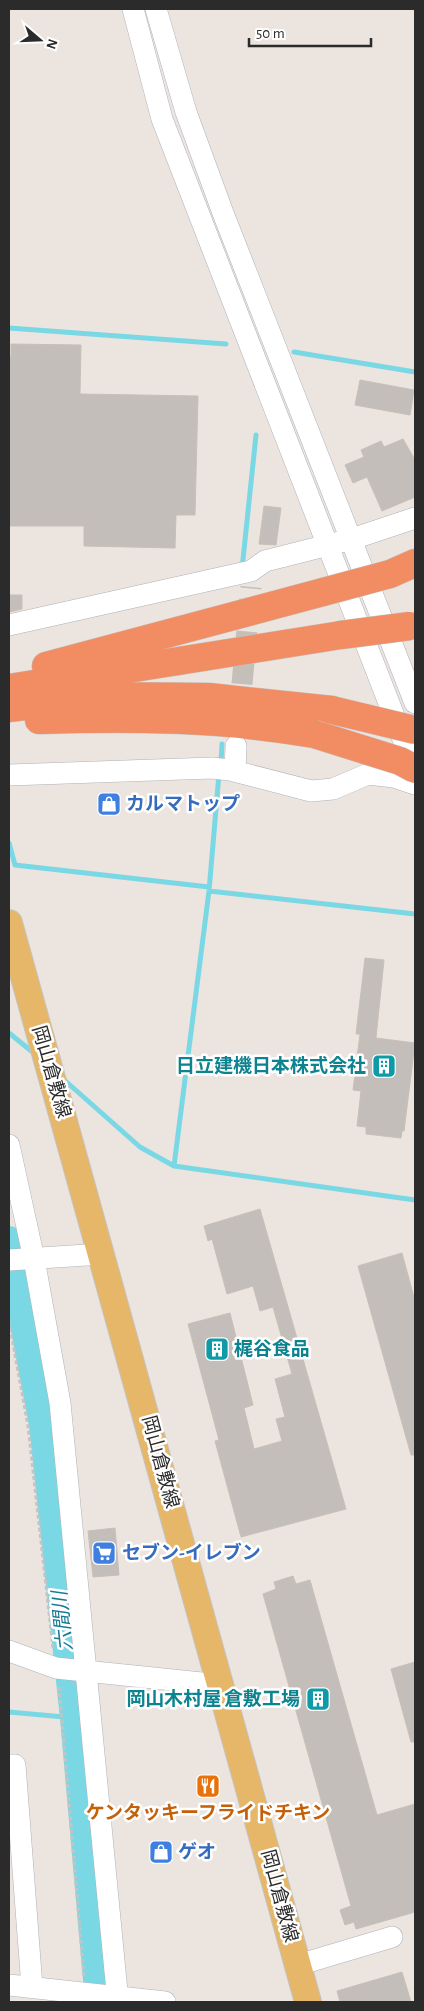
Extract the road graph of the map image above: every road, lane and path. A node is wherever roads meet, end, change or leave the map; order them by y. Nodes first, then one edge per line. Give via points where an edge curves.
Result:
1 (133, 9) edge
2 (156, 9) edge
3 (415, 518) edge
4 (352, 539) junction
5 (328, 545) junction
6 (415, 564) edge
7 (9, 625) edge
8 (413, 626) edge
9 (9, 677) edge
10 (9, 688) edge
11 (415, 702) edge
12 (9, 708) edge
13 (9, 720) edge
14 (415, 730) edge
15 (236, 746) dead end
16 (415, 769) edge
17 (226, 770) junction
18 (9, 774) edge
19 (415, 784) edge
20 (9, 923) edge
21 (9, 1145) edge
22 (102, 1254) junction
23 (23, 1259) edge
24 (9, 1322) edge
25 (9, 1651) edge
26 (56, 1668) junction
27 (84, 1672) junction
28 (221, 1685) junction
29 (9, 1765) edge
30 (392, 1937) dead end
31 (298, 1965) junction
32 (9, 1985) edge
33 (35, 1992) edge
34 (86, 1994) junction
35 (115, 1999) edge
36 (165, 2002) edge
37 (308, 2002) edge

1 - 5 street via 162,119
2 - 4 street via 186,112 223,213
3 - 4 street
4 - 5 street
4 - 11 street
5 - 7 street via 265,561 248,575
5 - 16 street
6 - 9 highway, bridge via 390,574
8 - 10 highway, bridge
12 - 14 highway, bridge via 105,696 209,697 332,710
13 - 16 highway, bridge via 124,717 264,726 314,734 400,761
15 - 17 street
17 - 18 street
17 - 19 street via 311,791 333,789 368,774
20 - 22 main road, 岡山倉敷線
21 - 23 street
22 - 23 street
22 - 28 main road, 岡山倉敷線
23 - 27 street via 60,1403
24 - 26 path via 28,1426
25 - 26 street
26 - 27 street
26 - 34 path via 64,1724
27 - 28 street
27 - 35 street
28 - 31 main road, 岡山倉敷線
29 - 33 street via 15,1765
30 - 31 street
31 - 37 main road, 岡山倉敷線
32 - 33 street
33 - 34 street
34 - 35 street
35 - 36 street

